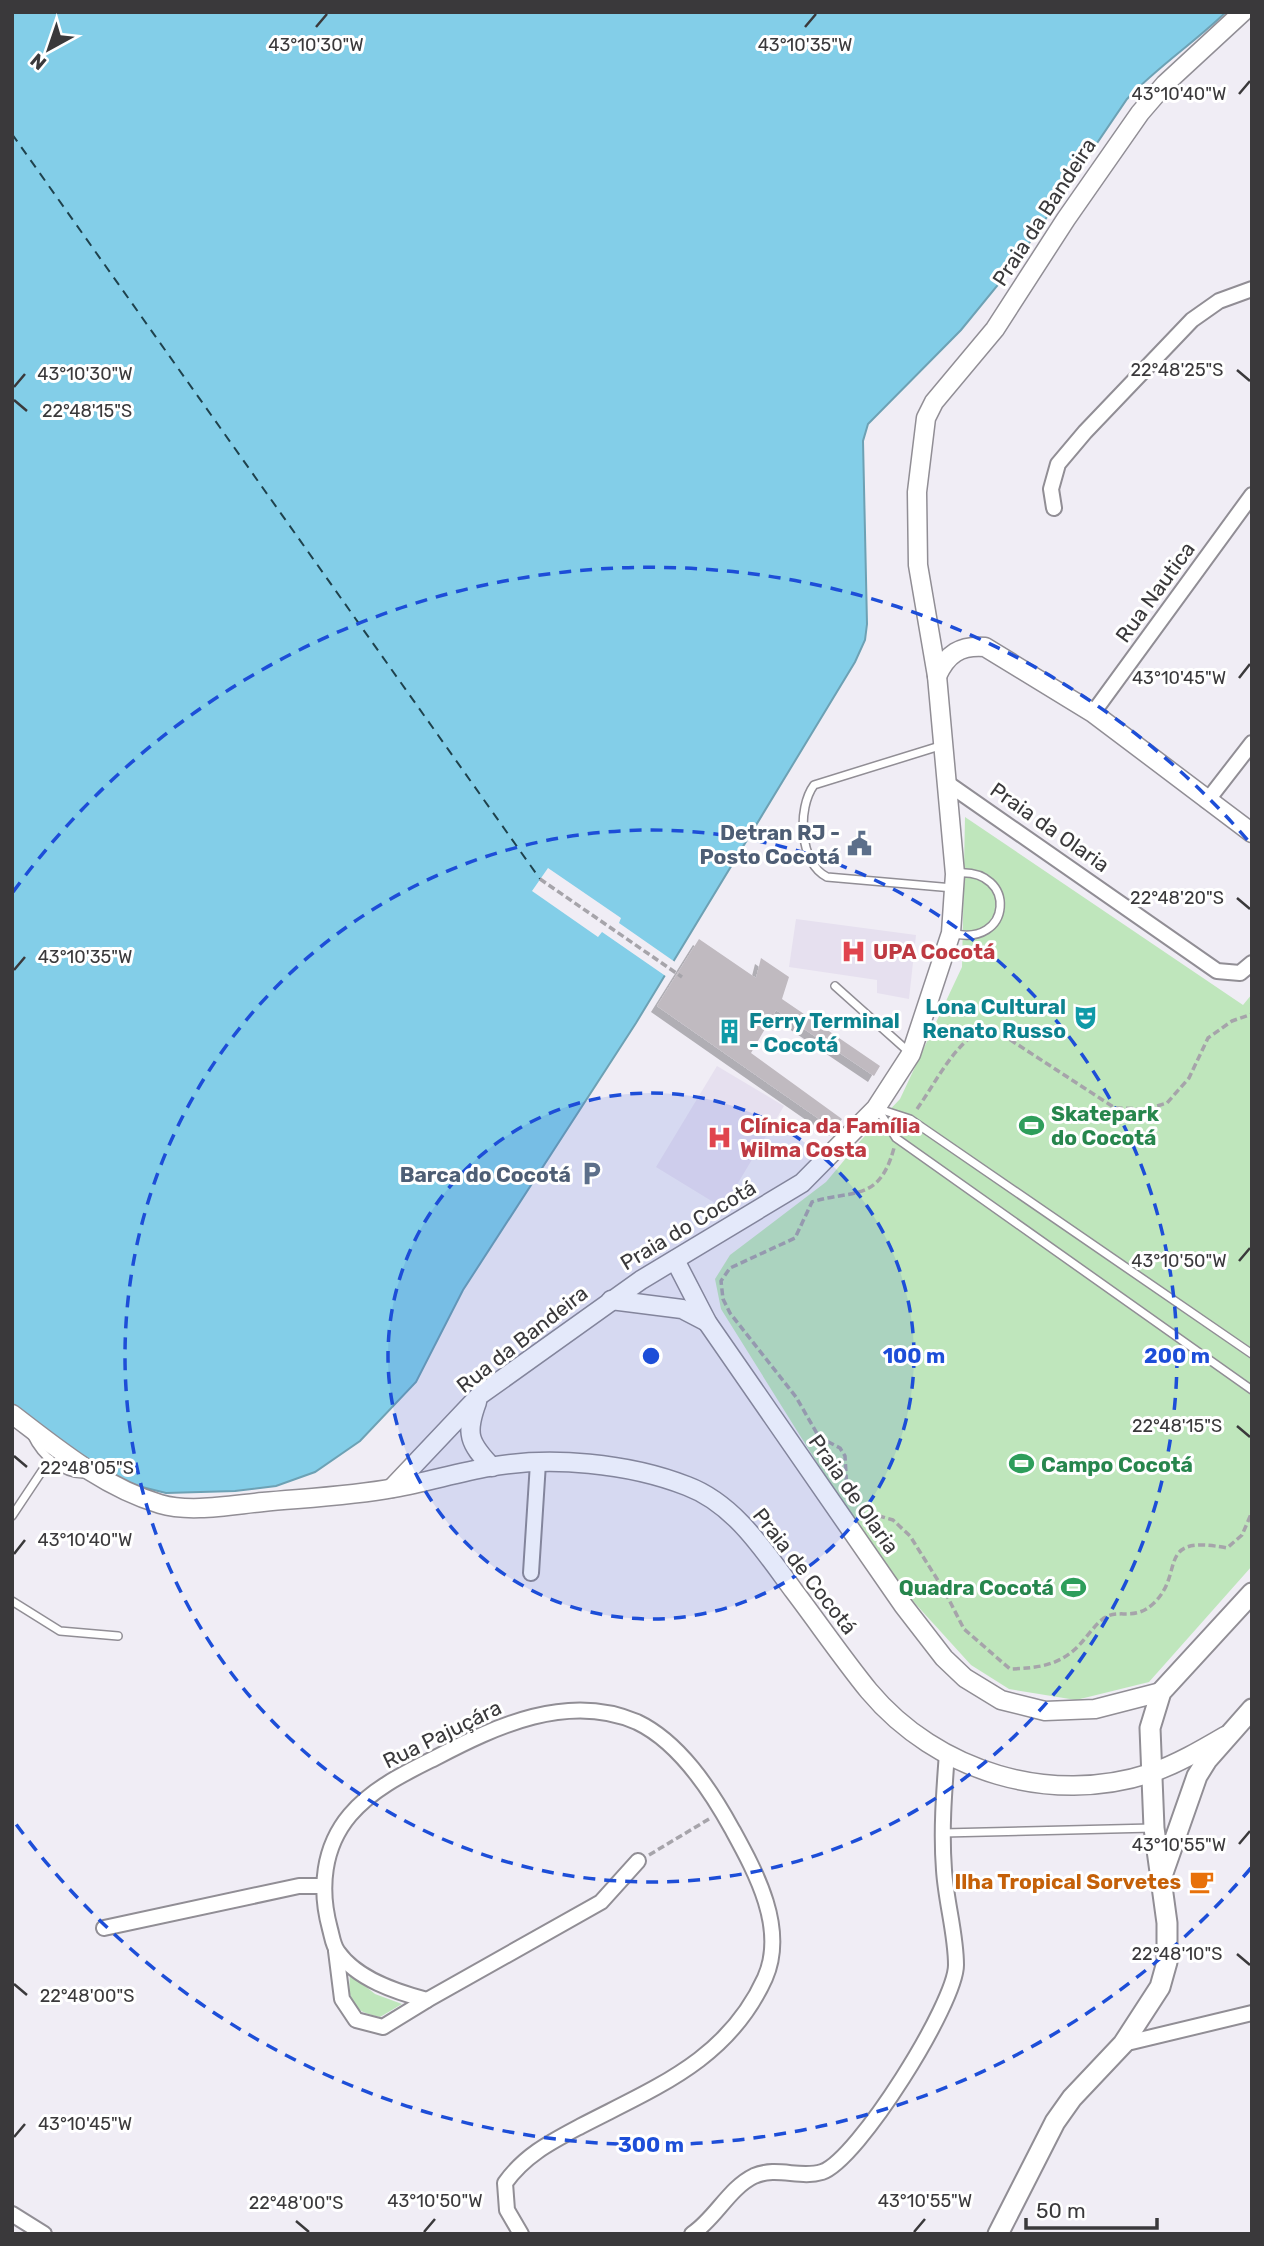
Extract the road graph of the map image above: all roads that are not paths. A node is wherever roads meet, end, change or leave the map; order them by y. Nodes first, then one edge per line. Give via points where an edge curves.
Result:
1 (1243, 12) edge
2 (1252, 289) edge
3 (1252, 495) edge
4 (1054, 509) dead end
5 (937, 676) junction
6 (1093, 713) junction
7 (1252, 743) edge
8 (943, 745) junction
9 (947, 783) junction
10 (1207, 801) junction
11 (1252, 833) edge
12 (955, 881) junction
13 (951, 933) junction
14 (1252, 963) edge
15 (835, 986) dead end
16 (911, 1054) junction
17 (876, 1108) junction
18 (676, 1259) junction
19 (611, 1300) junction
20 (707, 1322) junction
21 (1252, 1354) edge
22 (1252, 1390) edge
23 (480, 1395) junction
24 (12, 1415) edge
25 (29, 1427) junction
26 (50, 1459) junction
27 (416, 1463) junction
28 (538, 1463) junction
29 (492, 1467) junction
30 (93, 1473) junction
31 (428, 1481) junction
32 (392, 1489) junction
33 (12, 1516) edge
34 (531, 1573) dead end
35 (1252, 1592) edge
36 (12, 1601) edge
37 (118, 1636) dead end
38 (1161, 1692) junction
39 (1252, 1709) edge
40 (1227, 1736) junction
41 (947, 1754) junction
42 (1151, 1772) junction
43 (1154, 1828) junction
44 (943, 1833) junction
45 (638, 1861) road end
46 (1162, 1878) junction
47 (324, 1886) junction
48 (104, 1928) dead end
49 (336, 1951) junction
50 (427, 2000) junction
51 (1252, 2013) edge
52 (1122, 2045) junction
53 (12, 2214) edge
54 (44, 2234) edge
55 (521, 2234) edge
56 (692, 2234) edge
57 (998, 2234) edge

1 - 5 street, Praia da Bandeira via 1165,84 1117,143 995,329 926,418 919,460 918,565
2 - 4 street via 1219,301 1192,320 1085,432 1058,464 1051,489
3 - 6 street, Rua Nautica
5 - 6 street via 952,654 972,646 985,647
5 - 8 street
6 - 10 street
7 - 10 street
8 - 9 street
8 - 12 lane via 814,785 803,810 810,862 827,877
9 - 12 street, Praia do Cocotá
9 - 14 street, Praia da Olaria via 1217,971 1240,973
10 - 11 street
12 - 13 street, Praia do Cocotá
12 - 13 lane via 974,872 991,881 1000,898 999,916 987,932 969,938
13 - 16 street, Praia do Cocotá
15 - 16 lane
16 - 17 street, Praia do Cocotá
17 - 18 street, Praia do Cocotá via 802,1183
17 - 21 lane via 910,1119
17 - 22 lane via 896,1138
18 - 19 street, Praia do Cocotá
18 - 20 street, Praia de Olaria
19 - 20 street, Rua da Bandeira via 682,1309
19 - 23 street, Rua da Bandeira
20 - 38 street, Praia de Olaria via 903,1605 965,1678 1001,1699 1045,1710 1095,1709
23 - 27 street, Rua da Bandeira
23 - 29 street via 470,1434 473,1447
24 - 25 street
25 - 26 lane
25 - 30 street
26 - 30 lane via 72,1472
26 - 33 lane
27 - 31 street via 419,1477
27 - 32 street, Rua da Bandeira
28 - 29 street, Praia de Cocotá
28 - 34 street
28 - 41 street, Praia de Cocotá via 656,1475 692,1488 725,1509 750,1532 870,1692 916,1735
29 - 31 street, Praia de Cocotá
30 - 32 street via 163,1505 234,1504
31 - 32 street, Praia de Cocotá
35 - 38 main road
36 - 37 lane via 60,1631
38 - 42 main road via 1150,1728
39 - 40 main road
40 - 42 street, Praia de Cocotá
40 - 46 main road via 1197,1776
41 - 42 street, Praia de Cocotá via 990,1774 1034,1784 1082,1787
41 - 44 street
42 - 43 main road
43 - 44 lane
43 - 46 main road
44 - 56 street via 956,1967 940,2012 896,2089 842,2159 823,2172 772,2171 752,2177
45 - 50 street, Rua Pajuçára via 601,1902
46 - 52 main road via 1167,1962 1149,2008
47 - 48 street via 299,1886
47 - 49 street, Rua Pajuçára via 325,1912
47 - 55 street, Rua Pajuçára via 331,1843 370,1796 460,1745 522,1718 572,1710 601,1711 635,1722 662,1736 722,1811 766,1899 772,1937 766,1976 736,2026 710,2054 543,2146 519,2164 505,2183 507,2210
49 - 50 street via 379,1984
49 - 50 street, Rua Pajuçára via 342,1998 356,2020 383,2027
51 - 52 street
52 - 57 main road via 1055,2122
53 - 54 street

